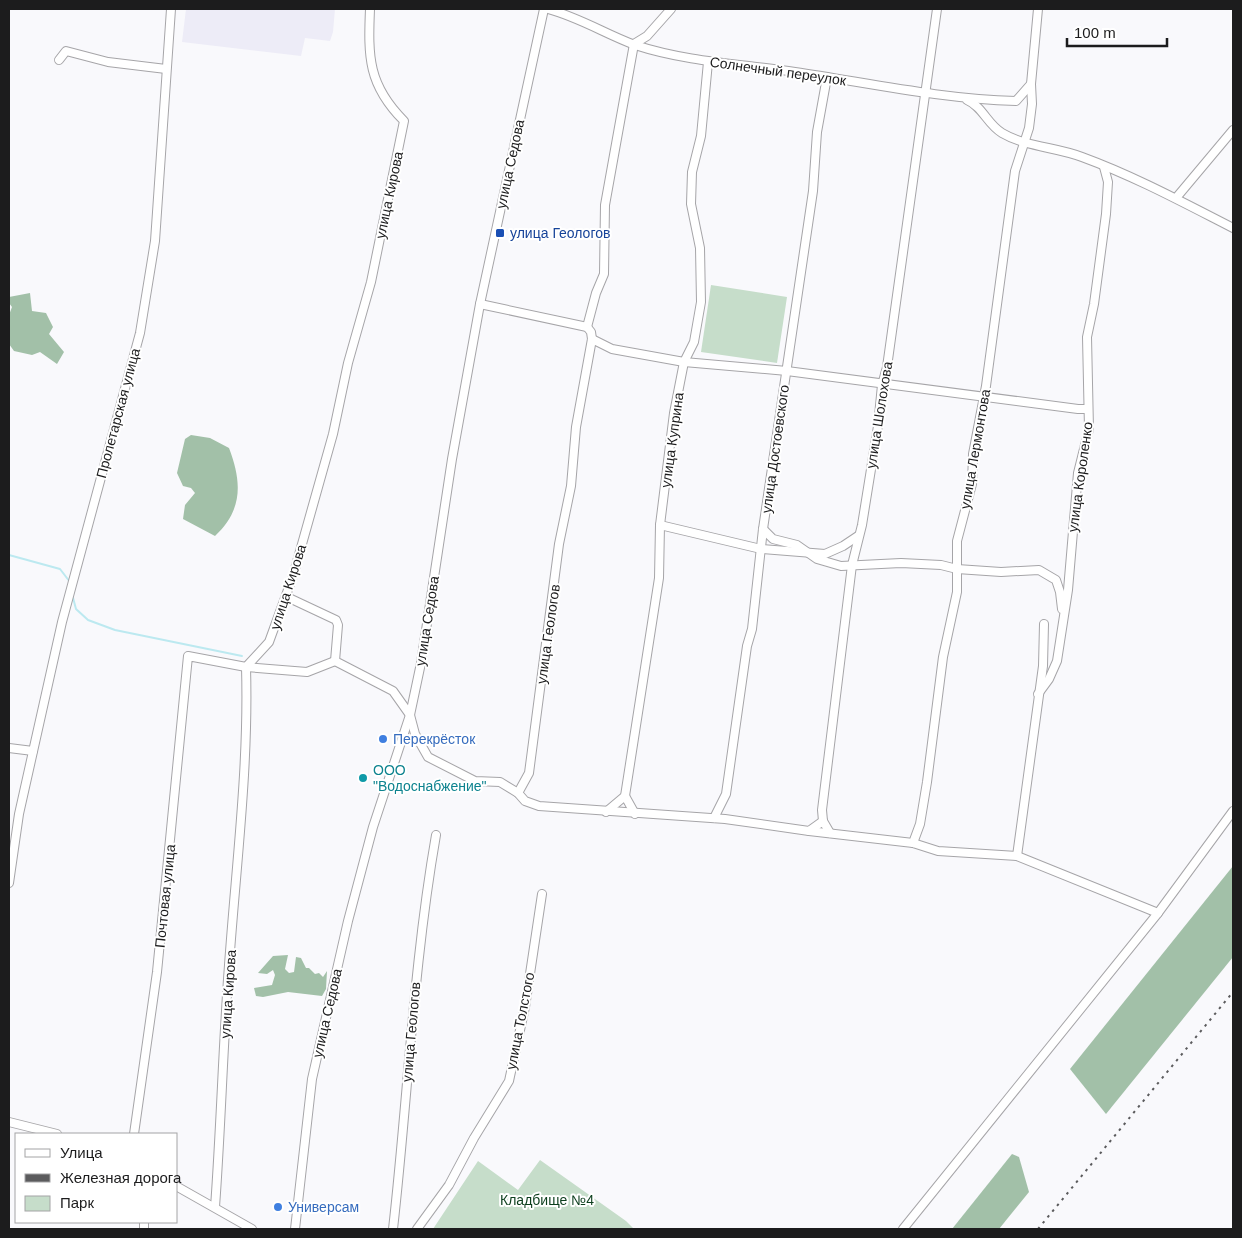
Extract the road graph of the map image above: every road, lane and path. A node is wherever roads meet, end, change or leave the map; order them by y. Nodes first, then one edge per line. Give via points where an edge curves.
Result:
1 (171, 9) edge
2 (370, 9) edge
3 (544, 9) edge
4 (548, 9) edge
5 (671, 9) edge
6 (937, 9) edge
7 (1038, 9) edge
8 (634, 44) junction
9 (59, 60) dead end
10 (708, 62) junction
11 (166, 69) junction
12 (827, 77) junction
13 (1030, 84) junction
14 (926, 93) junction
15 (963, 98) junction
16 (1233, 130) edge
17 (1026, 142) junction
18 (1104, 167) junction
19 (1176, 198) junction
20 (1233, 228) edge
21 (480, 304) junction
22 (587, 327) junction
23 (592, 340) junction
24 (684, 362) junction
25 (787, 371) junction
26 (882, 385) junction
27 (983, 398) junction
28 (1088, 408) junction
29 (660, 525) junction
30 (763, 529) junction
31 (858, 536) junction
32 (761, 549) junction
33 (806, 553) junction
34 (852, 565) junction
35 (957, 569) junction
36 (287, 597) junction
37 (1044, 624) dead end
38 (1061, 628) junction
39 (335, 661) junction
40 (246, 667) junction
41 (1038, 694) junction
42 (410, 715) junction
43 (415, 734) junction
44 (405, 736) junction
45 (9, 748) edge
46 (33, 751) junction
47 (518, 793) junction
48 (625, 796) junction
49 (1233, 811) edge
50 (606, 812) junction
51 (635, 814) junction
52 (714, 818) junction
53 (823, 821) junction
54 (809, 831) junction
55 (830, 832) junction
56 (436, 835) dead end
57 (913, 843) junction
58 (1016, 856) junction
59 (9, 883) edge
60 (542, 894) dead end
61 (1158, 913) junction
62 (9, 1122) edge
63 (53, 1133) edge
64 (134, 1133) edge
65 (178, 1187) edge
66 (215, 1207) junction
67 (252, 1229) edge
68 (295, 1229) edge
69 (393, 1229) edge
70 (417, 1229) edge
71 (903, 1229) edge

1 - 11 street, Пролетарская улица
2 - 36 street, улица Кирова via 368,42 372,67 386,104 404,121 371,282
3 - 21 street, улица Седова
4 - 8 street, Солнечный переулок via 573,16
5 - 8 street via 647,36
6 - 14 street, улица Шолохова
7 - 13 street, улица Лермонтова
8 - 10 street, Солнечный переулок
8 - 22 street via 605,206 604,274
9 - 11 street via 66,51 108,62
10 - 12 street, Солнечный переулок
10 - 24 street, улица Куприна via 700,136 692,172 691,204 700,248 701,302 694,342
11 - 46 street, Пролетарская улица via 155,241 140,333 62,622
12 - 14 street, Солнечный переулок
12 - 25 street, улица Достоевского
13 - 15 street, Солнечный переулок via 1016,101
13 - 17 street, улица Лермонтова via 1032,104
14 - 15 street, Солнечный переулок
14 - 26 street, улица Шолохова
15 - 17 street via 979,107 990,124 1002,133
16 - 19 street
17 - 18 street via 1082,157
17 - 27 street, улица Лермонтова via 1015,171
18 - 19 street
18 - 28 street, улица Короленко via 1108,190 1087,337
19 - 20 street
21 - 22 street
21 - 42 street, улица Седова
22 - 23 street
23 - 24 street via 612,349
23 - 47 street, улица Геологов via 576,426 571,486 559,544 529,773
24 - 25 street
24 - 29 street, улица Куприна
25 - 26 street
25 - 30 street, улица Достоевского
26 - 27 street
26 - 31 street, улица Шолохова
27 - 28 street
27 - 35 street, улица Лермонтова via 973,454 972,484 957,541
28 - 38 street, улица Короленко via 1089,429 1078,474 1068,590
29 - 32 street
29 - 48 street, улица Куприна via 659,578
30 - 32 street, улица Достоевского
30 - 33 street via 773,539 797,545
31 - 33 street via 825,554
31 - 34 street, улица Шолохова
32 - 33 street
32 - 52 street, улица Достоевского via 728,785
33 - 34 street via 829,563
34 - 35 street via 925,564
34 - 53 street, улица Шолохова
35 - 38 street via 1039,570 1056,580 1062,605
35 - 57 street, улица Лермонтова via 957,592 943,657 927,782 920,824
36 - 39 street via 336,620
36 - 40 street, улица Кирова via 269,642
37 - 41 street, улица Короленко via 1043,666
38 - 41 street, улица Короленко via 1056,661
39 - 40 street via 307,672
39 - 42 street via 393,691
40 - 64 street, Почтовая улица via 188,656 157,972
40 - 66 street, улица Кирова via 239,856 229,964
41 - 58 street, улица Короленко
42 - 43 street
42 - 44 street, улица Седова
43 - 44 street via 410,731
43 - 47 street via 428,757 475,781 500,782
44 - 68 street, улица Седова via 373,827 312,1079
45 - 46 street
46 - 59 street, Пролетарская улица via 19,814
47 - 50 street via 525,801 540,806
48 - 50 street
48 - 51 street
49 - 61 street
50 - 51 street
51 - 52 street
52 - 54 street
53 - 54 street
53 - 55 street
54 - 55 street
55 - 57 street
56 - 69 street, улица Геологов via 420,938
57 - 58 street via 938,851
58 - 61 street
60 - 70 street, улица Толстого via 525,1007 509,1082 449,1186
61 - 71 street
62 - 63 street
65 - 66 street
66 - 67 street

